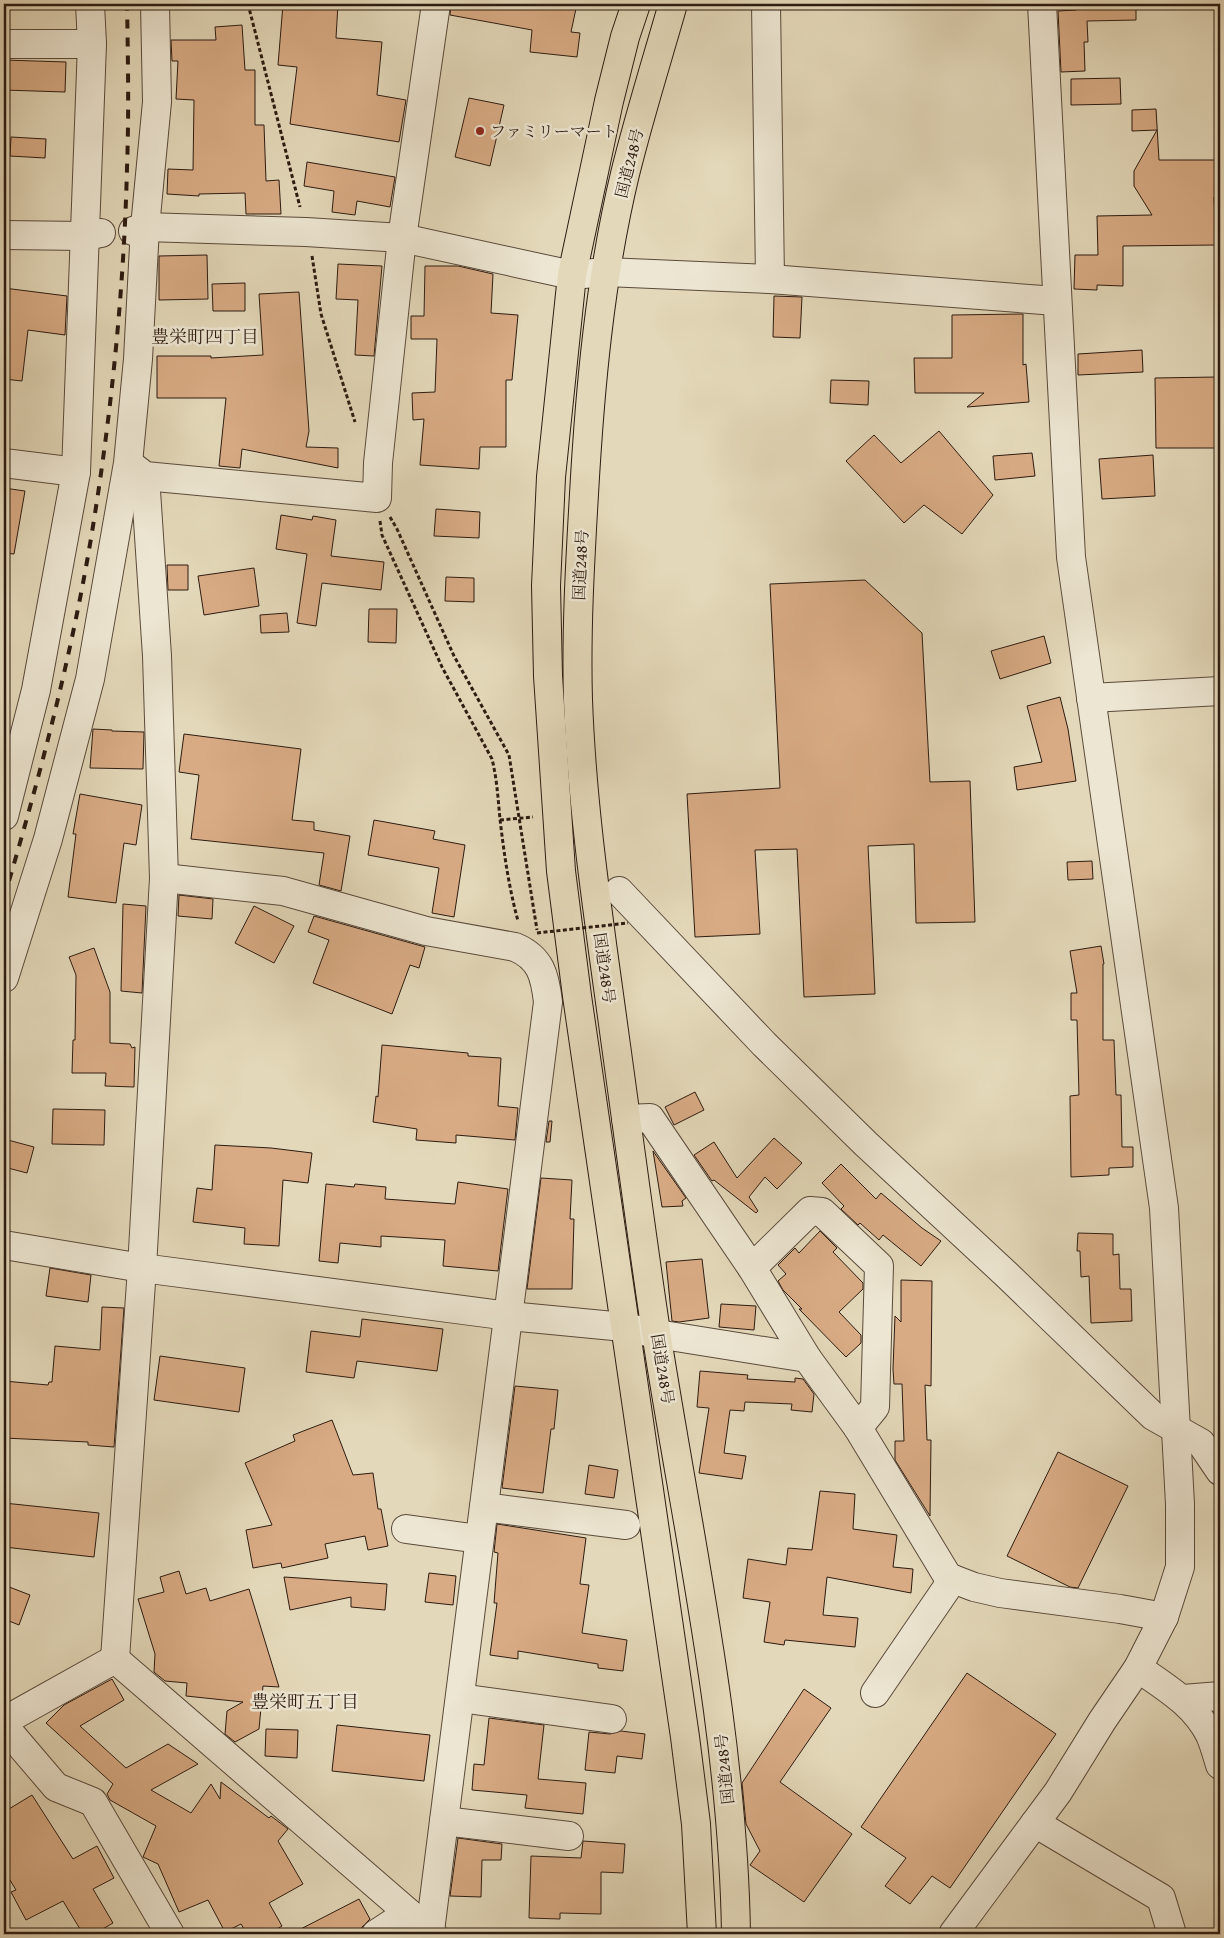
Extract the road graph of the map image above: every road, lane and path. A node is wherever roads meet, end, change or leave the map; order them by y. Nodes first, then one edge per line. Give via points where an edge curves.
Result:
1 (90, 4) edge
2 (155, 4) edge
3 (248, 4) edge
4 (436, 4) edge
5 (636, 4) edge
6 (673, 4) edge
7 (766, 4) edge
8 (1042, 4) edge
9 (4, 44) edge
10 (92, 44) junction
11 (139, 229) junction
12 (306, 232) junction
13 (4, 235) edge
14 (93, 235) junction
15 (402, 238) junction
16 (606, 272) junction
17 (572, 275) junction
18 (770, 278) junction
19 (1056, 301) junction
20 (356, 425) dead end
21 (4, 462) edge
22 (137, 469) junction
23 (76, 472) junction
24 (377, 498) junction
25 (1220, 691) edge
26 (1091, 698) junction
27 (4, 816) edge
28 (537, 817) dead end
29 (520, 818) junction
30 (500, 820) junction
31 (164, 878) junction
32 (619, 892) dead end
33 (628, 923) dead end
34 (532, 942) junction
35 (4, 978) edge
36 (577, 996) junction
37 (548, 1002) junction
38 (626, 1119) junction
39 (4, 1245) edge
40 (142, 1268) junction
41 (752, 1268) junction
42 (509, 1316) junction
43 (624, 1327) junction
44 (657, 1334) junction
45 (807, 1358) junction
46 (858, 1428) junction
47 (1177, 1428) junction
48 (1220, 1471) edge
49 (484, 1507) junction
50 (626, 1525) dead end
51 (406, 1529) dead end
52 (479, 1539) junction
53 (950, 1578) junction
54 (1164, 1617) junction
55 (114, 1659) junction
56 (1138, 1668) junction
57 (875, 1693) dead end
58 (1220, 1696) edge
59 (460, 1698) junction
60 (1183, 1699) junction
61 (612, 1719) dead end
62 (4, 1721) edge
63 (4, 1726) edge
64 (1220, 1765) edge
65 (444, 1821) junction
66 (1035, 1823) junction
67 (569, 1836) dead end
68 (408, 1912) junction
69 (162, 1932) edge
70 (431, 1933) edge
71 (376, 1934) edge
72 (702, 1934) edge
73 (736, 1934) edge
74 (953, 1934) edge
75 (1172, 1934) edge

1 - 10 street
2 - 11 street via 157,102
3 - 12 path
4 - 15 street
5 - 17 highway, 国道248号 via 609,101
6 - 16 highway, 国道248号 via 625,173
7 - 18 street
8 - 19 street
9 - 10 street
10 - 14 street
11 - 12 street
11 - 22 street
12 - 15 street
12 - 20 path via 321,314
13 - 14 street
14 - 23 street
15 - 17 street
15 - 24 street
16 - 17 street
16 - 18 street
16 - 38 highway, 国道248号 via 587,444 578,586 578,699 595,899
17 - 36 highway, 国道248号 via 551,477 546,586 548,676 561,871
18 - 19 street
19 - 26 street via 1071,557
21 - 23 street
22 - 24 street
22 - 31 street via 157,656
22 - 35 street via 90,678 48,839
23 - 27 street via 36,690
24 - 29 path via 397,529 454,656 509,755
24 - 30 path via 382,535 442,666 492,758
25 - 26 street
26 - 47 street via 1164,1208
28 - 29 path
29 - 30 path
29 - 34 path
30 - 34 path via 509,887
31 - 34 street via 283,891 426,931 515,947
31 - 40 street
32 - 47 street via 764,1044 866,1144 1154,1416
33 - 34 path, bridge
34 - 37 street via 546,982
36 - 37 street
36 - 43 highway, 国道248号
37 - 42 street
38 - 41 street via 650,1118
38 - 44 highway, 国道248号
39 - 40 street
40 - 42 street
40 - 55 street
41 - 45 street
41 - 46 street via 810,1211 822,1212 878,1266 875,1407
42 - 43 street
42 - 49 street
43 - 44 street
43 - 72 highway, 国道248号 via 697,1833
44 - 45 street
44 - 73 highway, 国道248号 via 717,1709 730,1825
45 - 46 street
46 - 53 street
47 - 48 street via 1202,1443
47 - 54 street via 1180,1567
49 - 50 street
49 - 52 street
51 - 52 street
52 - 59 street
53 - 54 street via 1000,1592
53 - 57 street
54 - 56 street
55 - 62 street
55 - 68 street
56 - 60 street
56 - 66 street
58 - 60 street
59 - 61 street
59 - 65 street
60 - 64 street via 1210,1735
63 - 69 street via 56,1786 93,1802
65 - 67 street
65 - 70 street
66 - 74 street
66 - 75 street via 1161,1898
68 - 70 street
68 - 71 street

